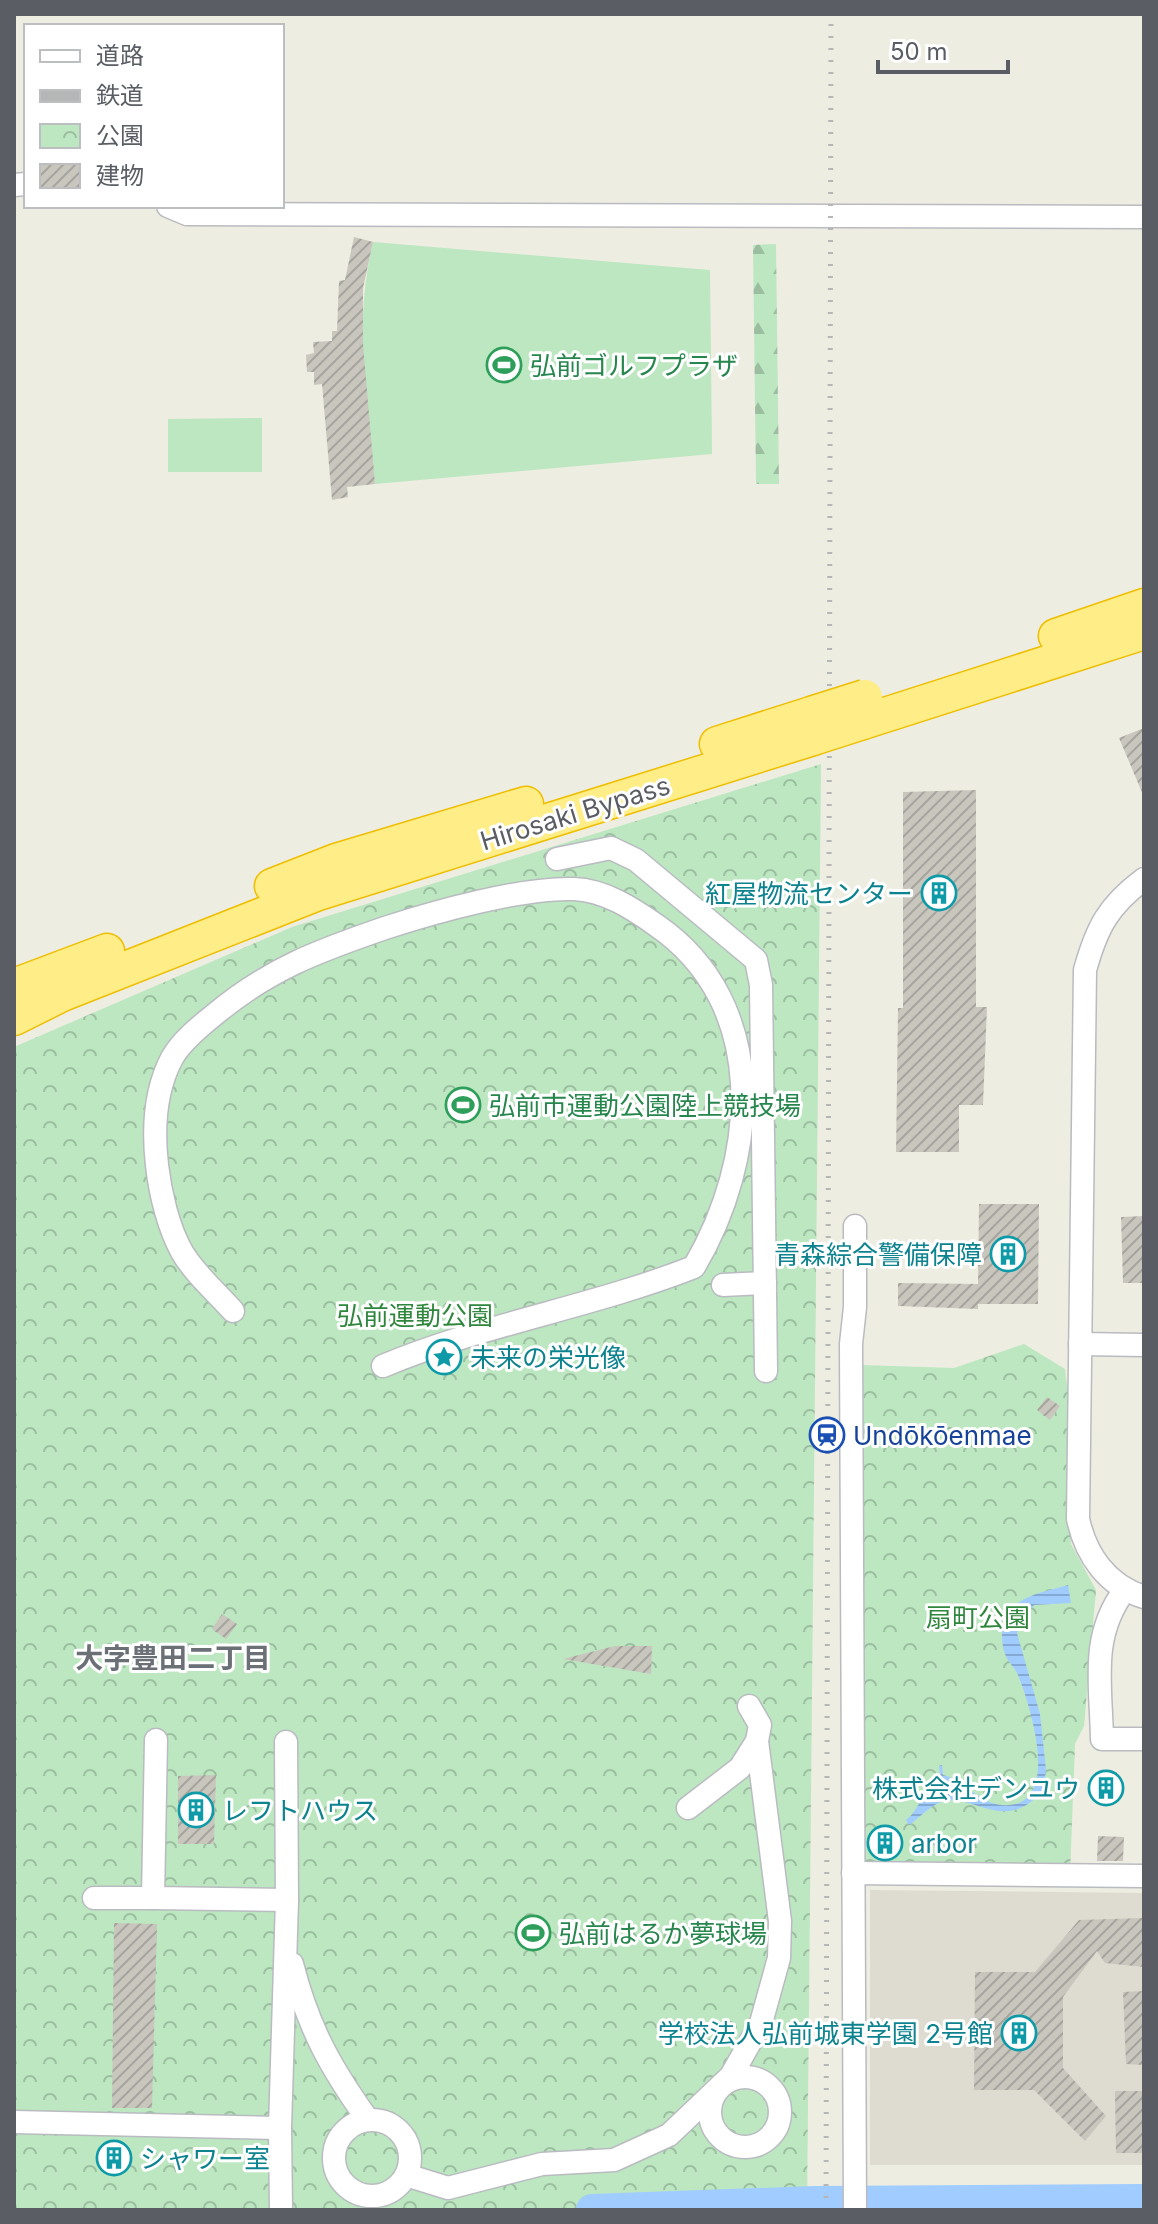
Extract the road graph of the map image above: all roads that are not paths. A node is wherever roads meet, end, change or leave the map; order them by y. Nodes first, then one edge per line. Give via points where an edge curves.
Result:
1 (173, 208) edge
2 (1144, 217) edge
3 (1144, 606) edge
4 (1144, 632) edge
5 (864, 709) junction
6 (812, 726) junction
7 (557, 859) dead end
8 (1144, 879) edge
9 (711, 920) junction
10 (684, 944) junction
11 (14, 986) edge
12 (14, 1018) edge
13 (855, 1226) dead end
14 (765, 1283) junction
15 (723, 1285) dead end
16 (233, 1311) dead end
17 (1080, 1344) junction
18 (1144, 1345) edge
19 (383, 1366) dead end
20 (766, 1371) dead end
21 (1134, 1594) edge
22 (749, 1706) dead end
23 (1144, 1739) edge
24 (156, 1740) dead end
25 (757, 1741) junction
26 (286, 1742) dead end
27 (688, 1808) dead end
28 (853, 1873) junction
29 (1144, 1876) edge
30 (94, 1898) dead end
31 (153, 1898) junction
32 (287, 1900) junction
33 (285, 1938) junction
34 (368, 2120) junction
35 (14, 2122) edge
36 (280, 2128) junction
37 (406, 2175) junction
38 (855, 2201) edge
39 (281, 2210) edge

1 - 2 street via 187,214
3 - 5 highway, Hirosaki Bypass
4 - 5 highway, Hirosaki Bypass
5 - 6 highway, Hirosaki Bypass, bridge
6 - 11 highway, Hirosaki Bypass via 336,861
6 - 12 highway, Hirosaki Bypass via 318,893
7 - 9 street via 611,848 636,860
8 - 17 street via 1120,898 1096,931 1085,970
9 - 10 street
9 - 14 street via 756,960 761,985
10 - 16 street via 637,911 604,895 574,889 412,919 280,967 235,997 196,1029 172,1058 158,1100 154,1141 160,1189 182,1252
10 - 19 street via 704,969 728,1017 742,1062 744,1119 714,1233 694,1267 594,1301 451,1339
13 - 28 street
14 - 15 street
14 - 20 street
17 - 18 street
17 - 21 street via 1078,1519 1083,1542 1101,1569
21 - 23 street via 1110,1609 1101,1633 1102,1739
22 - 25 street via 760,1725
24 - 31 street
25 - 27 street via 740,1768
25 - 37 street via 780,1921 779,1958 761,2023 723,2084 669,2135 614,2160 542,2164 448,2188
26 - 32 street
28 - 29 street
28 - 38 street
30 - 31 street
31 - 32 street
32 - 33 street
33 - 34 street via 311,2028
33 - 36 street
34 - 37 street via 380,2120 401,2133 411,2156
34 - 37 street via 345,2130 338,2140 338,2177 346,2187 370,2197 394,2190
35 - 36 street
36 - 39 street

